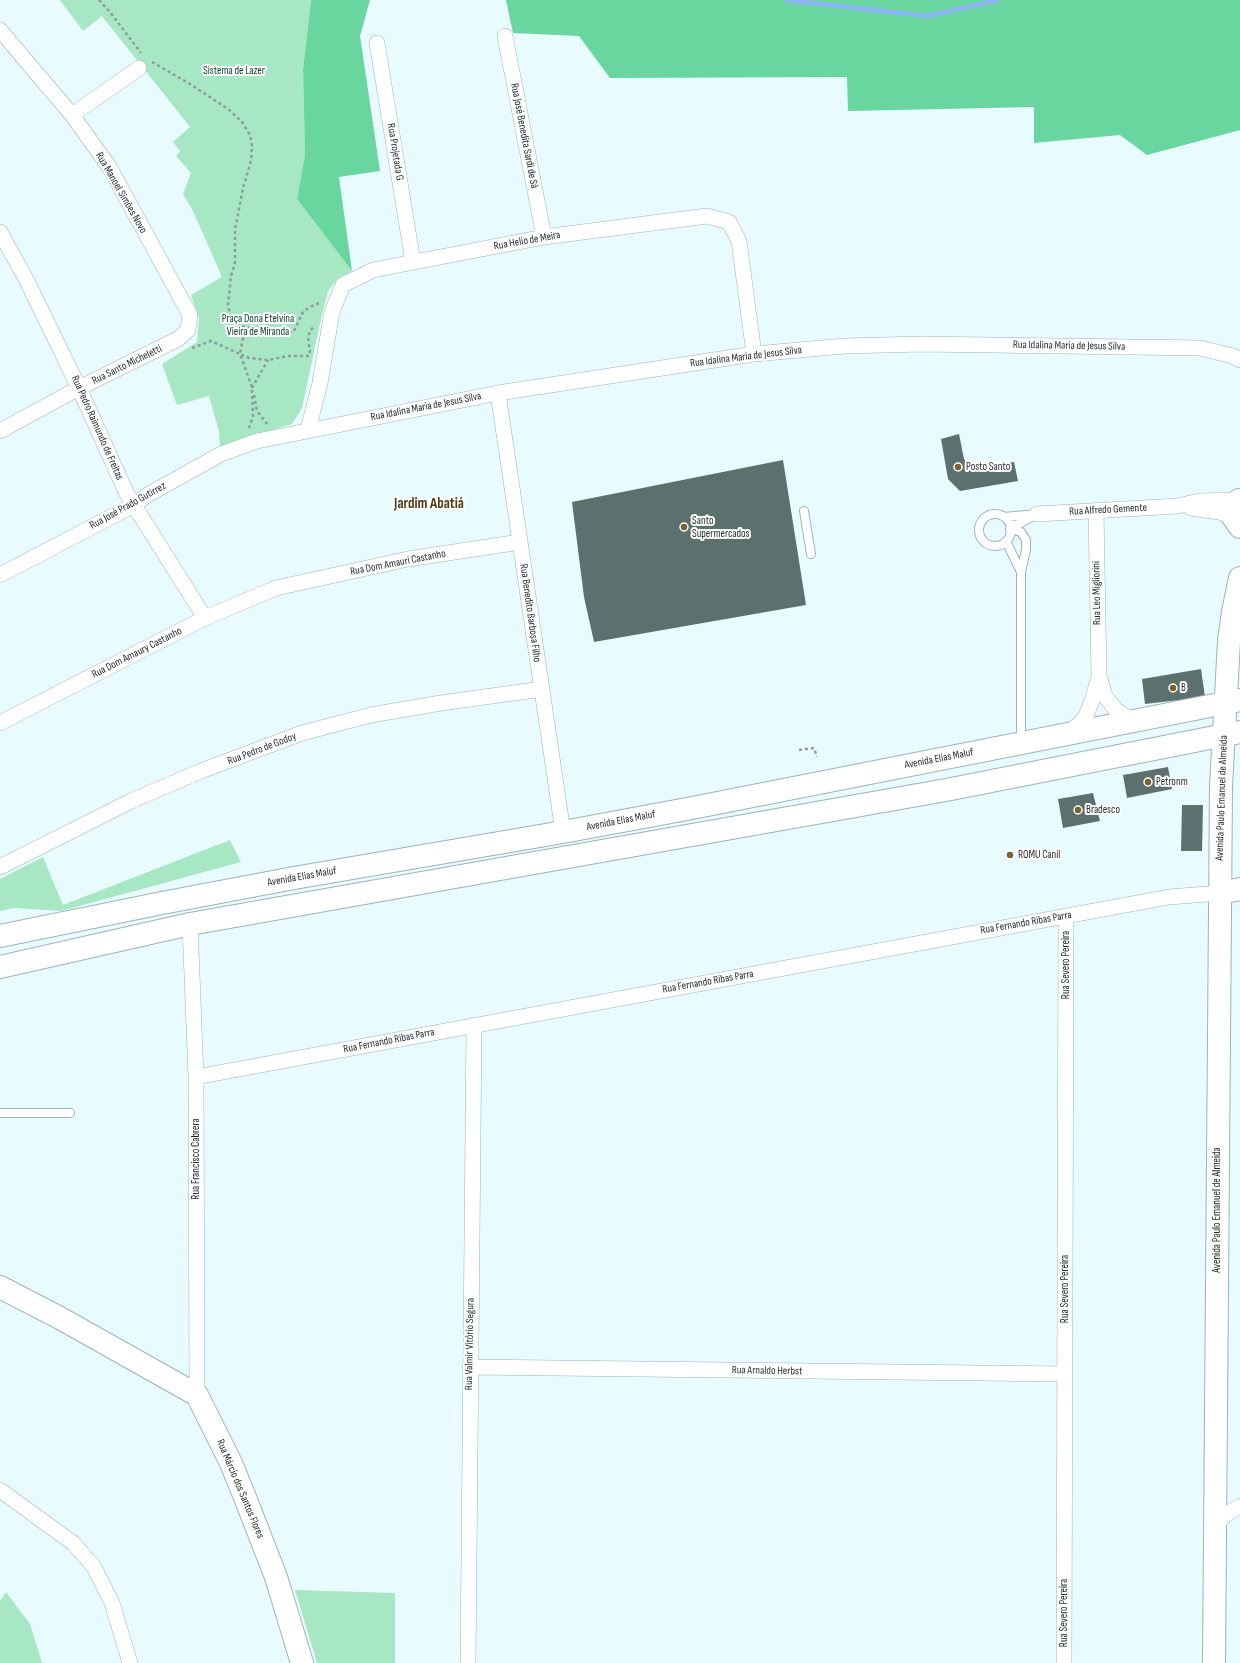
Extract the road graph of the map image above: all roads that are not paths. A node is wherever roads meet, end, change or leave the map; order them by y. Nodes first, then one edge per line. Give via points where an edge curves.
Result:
1 (0, 30) edge
2 (505, 36) dead end
3 (377, 43) dead end
4 (143, 61) road end
5 (72, 115) junction
6 (0, 232) edge
7 (544, 237) junction
8 (413, 262) junction
9 (188, 330) joint
10 (754, 354) junction
11 (1240, 360) edge
12 (79, 388) junction
13 (498, 393) junction
14 (308, 430) junction
15 (0, 431) edge
16 (257, 432) joint
17 (134, 505) junction
18 (1239, 510) edge
19 (804, 511) dead end
20 (1096, 511) junction
21 (1037, 514) junction
22 (1004, 517) junction
23 (1010, 527) junction
24 (1006, 541) junction
25 (520, 542) junction
26 (811, 554) dead end
27 (1022, 572) junction
28 (0, 575) edge
29 (1240, 578) edge
30 (276, 588) joint
31 (205, 618) junction
32 (1099, 674) junction
33 (542, 689) junction
34 (1233, 701) edge
35 (1138, 721) junction
36 (0, 723) edge
37 (1067, 734) junction
38 (1232, 734) edge
39 (1021, 742) junction
40 (946, 790) junction
41 (563, 832) junction
42 (0, 867) edge
43 (1230, 891) edge
44 (162, 903) junction
45 (1066, 916) junction
46 (190, 924) junction
47 (0, 936) edge
48 (0, 967) edge
49 (474, 1025) junction
50 (196, 1077) junction
51 (0, 1113) edge
52 (70, 1113) dead end
53 (0, 1287) edge
54 (470, 1367) junction
55 (1064, 1374) junction
56 (197, 1395) junction
57 (0, 1490) edge
58 (1240, 1506) edge
59 (1215, 1527) junction
60 (130, 1663) edge
61 (302, 1663) edge
62 (468, 1663) edge
63 (1064, 1663) edge
64 (1214, 1663) edge

1 - 5 street, Rua Manoel Simões Novo
2 - 7 street, Rua José Benedita Sardi de Sá
3 - 8 street, Rua Projetada G
4 - 5 street
5 - 9 street, Rua Manoel Simões Novo via 110,168 190,315
6 - 12 street, Rua Pedro Raimundo de Freitas
7 - 8 street, Rua Helio de Meira
7 - 10 street, Rua Helio de Meira via 707,216 729,222 739,241
8 - 14 street, Rua Helio de Meira via 373,270 343,285 332,312 320,383
9 - 12 street, Rua Santo Micheletti via 178,339 152,353
10 - 11 street, Rua Idalina Maria de Jesus Silva via 845,346 921,344 1200,348
10 - 13 street, Rua Idalina Maria de Jesus Silva
12 - 15 street, Rua Santo Micheletti
12 - 17 street, Rua Pedro Raimundo de Freitas
13 - 14 street, Rua Idalina Maria de Jesus Silva
13 - 25 street, Rua Benedito Barbosa Filho
14 - 16 street, Rua Idalina Maria de Jesus Silva
16 - 17 street, Rua José Prado Gutirrez
17 - 28 street, Rua José Prado Gutirrez
17 - 31 street, Rua Pedro Raimundo de Freitas
18 - 20 street, Rua Alfredo Gemente via 1219,512 1178,506
19 - 26 lane
20 - 21 street, Rua Alfredo Gemente
20 - 32 street, Rua Leo Migliorini
21 - 22 lane
21 - 23 lane
22 - 23 lane
22 - 24 lane via 988,515 979,524 978,532 988,545 1001,545
23 - 24 lane via 1010,535
23 - 27 lane via 1021,532 1026,540
24 - 27 lane
25 - 30 street, Rua Dom Amauri Castanho via 408,558
25 - 33 street, Rua Benedito Barbosa Filho
27 - 39 lane
29 - 34 main road, Avenida Paulo Emanuel de Almeida via 1229,641
30 - 31 street, Rua Dom Amaury Castanho
31 - 36 street, Rua Dom Amaury Castanho
32 - 35 street, Rua Leo Migliorini via 1105,696 1116,710
32 - 37 street, Rua Leo Migliorini via 1085,718
33 - 41 street, Rua Benedito Barbosa Filho
33 - 42 street, Rua Pedro de Godoy via 370,715 302,733 131,800
34 - 35 main road, Avenida Elias Maluf
34 - 38 main road, Avenida Paulo Emanuel de Almeida
35 - 37 main road, Avenida Elias Maluf
37 - 39 main road, Avenida Elias Maluf
38 - 40 main road
38 - 43 main road, Avenida Paulo Emanuel de Almeida
39 - 40 main road via 1014,767
39 - 41 main road, Avenida Elias Maluf
40 - 46 main road
41 - 44 main road, Avenida Elias Maluf
43 - 45 street, Rua Fernando Ribas Parra via 1169,897
43 - 59 main road, Avenida Paulo Emanuel de Almeida
44 - 46 main road via 176,910
44 - 47 main road, Avenida Elias Maluf
45 - 49 street, Rua Fernando Ribas Parra
45 - 55 street, Rua Severo Pereira
46 - 48 main road
46 - 50 street, Rua Francisco Cabrera
49 - 50 street, Rua Fernando Ribas Parra
49 - 54 street, Rua Valmir Vitório Segura
50 - 56 street, Rua Francisco Cabrera
51 - 52 lane
53 - 56 main road
54 - 55 street, Rua Arnaldo Herbst
54 - 62 street, Rua Valmir Vitório Segura
55 - 63 street, Rua Severo Pereira
56 - 61 main road, Rua Márcio dos Santos Flores via 231,1462 276,1577
57 - 60 street via 73,1544 94,1567 112,1603
58 - 59 street via 1225,1515
59 - 64 main road, Avenida Paulo Emanuel de Almeida

